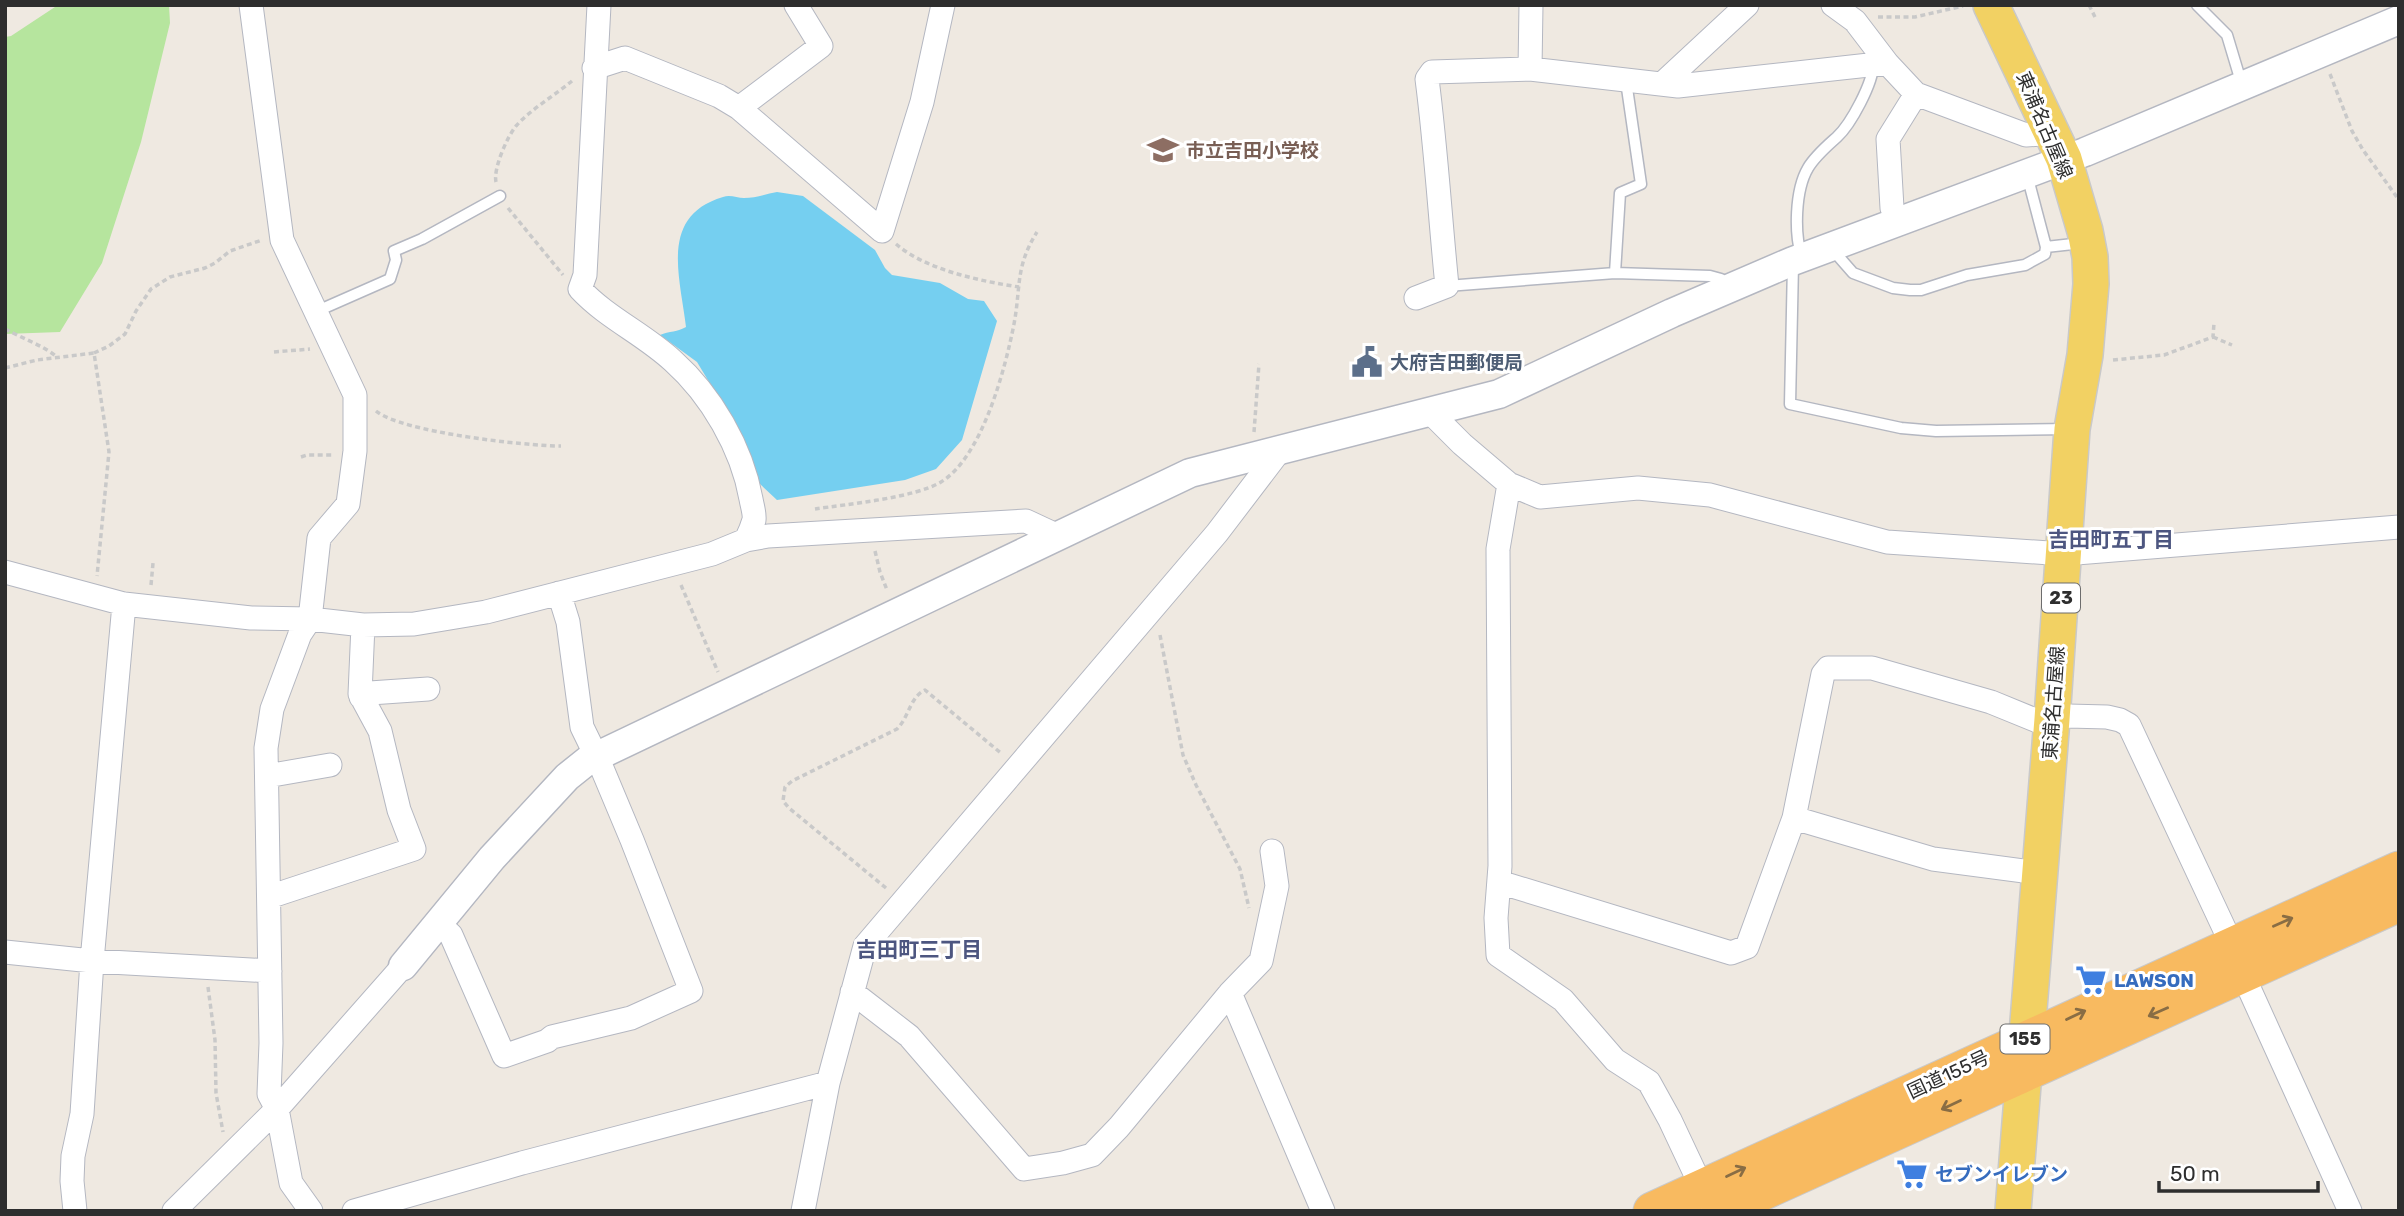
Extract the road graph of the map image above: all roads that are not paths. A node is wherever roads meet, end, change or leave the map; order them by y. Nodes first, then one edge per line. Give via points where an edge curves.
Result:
1 (251, 5) edge
2 (599, 5) edge
3 (796, 5) edge
4 (943, 5) edge
5 (1531, 5) edge
6 (1747, 5) edge
7 (1833, 5) edge
8 (1991, 5) edge
9 (2197, 5) edge
10 (2399, 20) edge
11 (1880, 64) junction
12 (594, 68) junction
13 (1530, 69) junction
14 (1628, 80) junction
15 (1662, 84) junction
16 (2242, 85) junction
17 (1916, 94) junction
18 (739, 108) junction
19 (2057, 144) junction
20 (2026, 173) junction
21 (500, 196) road end
22 (1896, 222) junction
23 (2087, 242) junction
24 (1830, 247) junction
25 (2046, 247) junction
26 (1797, 259) junction
27 (1615, 274) junction
28 (1447, 286) junction
29 (1727, 289) junction
30 (1416, 298) dead end
31 (315, 312) junction
32 (1431, 412) junction
33 (2072, 429) junction
34 (1269, 452) junction
35 (1509, 484) junction
36 (2399, 527) edge
37 (1056, 535) junction
38 (747, 540) junction
39 (2064, 554) junction
40 (5, 572) edge
41 (559, 593) junction
42 (124, 604) junction
43 (310, 619) junction
44 (363, 625) junction
45 (428, 689) dead end
46 (361, 697) junction
47 (2052, 719) junction
48 (596, 756) junction
49 (330, 765) dead end
50 (267, 776) junction
51 (1794, 818) junction
52 (1272, 851) dead end
53 (2399, 870) edge
54 (2039, 873) junction
55 (1499, 882) junction
56 (269, 897) junction
57 (2399, 902) edge
58 (439, 923) junction
59 (5, 952) edge
60 (2237, 960) junction
61 (92, 961) junction
62 (403, 966) joint
63 (270, 971) junction
64 (852, 992) junction
65 (1230, 993) junction
66 (2025, 1055) junction
67 (828, 1083) junction
68 (277, 1109) junction
69 (1711, 1199) edge
70 (75, 1211) edge
71 (174, 1211) edge
72 (311, 1211) edge
73 (354, 1211) edge
74 (803, 1211) edge
75 (1323, 1211) edge
76 (1652, 1211) edge
77 (2013, 1211) edge
78 (2350, 1211) edge

1 - 31 street via 282,236
2 - 12 street
3 - 18 street via 821,46
4 - 18 street via 922,102 881,231
5 - 13 street
6 - 15 street
7 - 11 street via 1855,21
8 - 19 main road, 東浦名古屋線 / 23
9 - 16 lane via 2227,35
10 - 16 street
11 - 15 street
11 - 17 street
11 - 26 lane via 1852,117 1802,179
12 - 18 street via 625,58
12 - 38 street via 585,275 580,289 594,305 672,360 711,406 747,477 754,518
13 - 14 street
13 - 28 street via 1432,72 1427,79
14 - 15 street
14 - 27 lane via 1641,184 1620,193
16 - 19 street via 2169,117
17 - 19 street via 2026,135 2042,134
17 - 22 street via 1888,139
19 - 20 street
19 - 23 main road, 東浦名古屋線 / 23
20 - 22 street
20 - 25 lane
21 - 31 lane via 394,251 390,279
22 - 24 street
23 - 25 lane
23 - 33 main road, 東浦名古屋線 / 23 via 2091,285
24 - 25 lane via 1853,273 1893,288 1922,290 1966,275 2025,265 2045,254
24 - 26 street
26 - 29 street
26 - 33 lane via 1790,404 1901,428
27 - 28 lane
27 - 29 lane via 1710,276 1721,279
28 - 30 street
29 - 32 street via 1499,394
31 - 43 street via 355,395 354,458 348,505 319,538
32 - 34 street
32 - 35 street
33 - 39 main road, 東浦名古屋線 / 23
34 - 37 street via 1190,473
34 - 64 street via 1217,533 864,946
35 - 39 street via 1539,497 1638,488 1710,495 1887,542
35 - 55 street via 1498,549
36 - 39 street
37 - 38 street via 1026,521
37 - 48 street
38 - 41 street via 712,554
39 - 47 main road, 東浦名古屋線 / 23
40 - 42 street
41 - 44 street via 414,624
41 - 48 street via 568,622 582,727
42 - 43 street via 251,618
42 - 61 street
43 - 44 street
43 - 50 street via 272,709
44 - 46 street
45 - 46 street
46 - 56 street via 380,731 399,810 414,849
47 - 51 street via 2040,722 1991,702 1872,668 1828,668 1823,674
47 - 54 main road, 東浦名古屋線 / 23
47 - 60 street via 2107,717 2129,725
48 - 58 street via 567,777
48 - 58 street via 691,991 631,1018 552,1037 504,1056 451,935
49 - 50 street
50 - 56 street
51 - 54 street via 1933,859
51 - 55 street via 1747,947 1731,953
52 - 65 street via 1277,886 1261,961
60 -> 53 highway, 国道155号 / 155
54 - 66 main road, 東浦名古屋線 / 23
55 - 69 street via 1498,955 1563,1000 1615,1060 1649,1082
56 - 63 street
57 - 60 highway, 国道155号 / 155
58 - 62 street
59 - 61 street
60 - 66 highway, 国道155号 / 155
60 - 78 street
61 - 63 street
61 - 70 street via 82,1114 73,1156
62 - 68 street
63 - 68 street via 269,1094
64 - 65 street via 909,1036 1024,1169 1092,1155
64 - 67 street
65 - 75 street
66 - 69 highway, 国道155号 / 155
66 - 77 main road, 東浦名古屋線 / 23
67 - 73 street
67 - 74 street
68 - 71 street
68 - 72 street via 291,1183
69 - 76 highway, 国道155号 / 155

